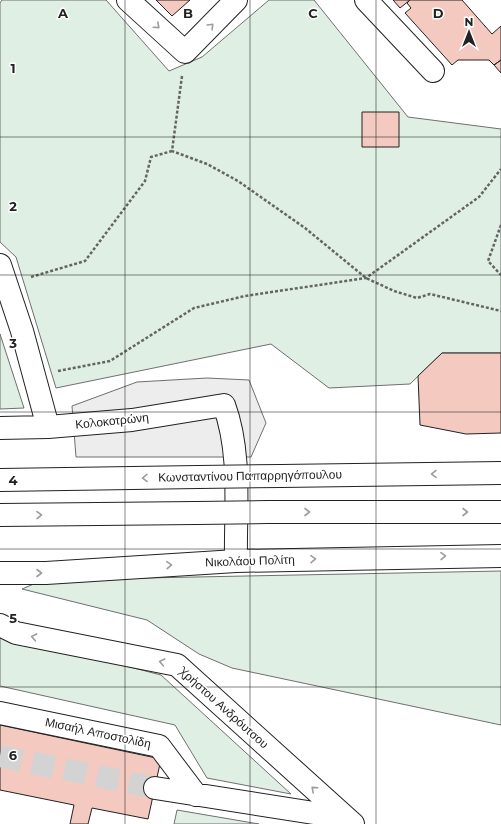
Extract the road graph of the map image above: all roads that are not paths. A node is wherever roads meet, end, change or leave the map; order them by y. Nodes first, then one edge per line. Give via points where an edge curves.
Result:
1 (128, 0) edge
2 (236, 0) edge
3 (366, 0) edge
4 (433, 71) dead end
5 (4, 274) edge
6 (0, 428) edge
7 (48, 428) junction
8 (501, 473) edge
9 (0, 480) edge
10 (501, 512) edge
11 (0, 516) edge
12 (501, 556) edge
13 (236, 561) junction
14 (0, 573) edge
15 (0, 625) edge
16 (0, 713) edge
17 (155, 788) tunnel mouth
18 (196, 795) junction
19 (350, 821) edge

1 -> 2 street via 186,52
3 - 4 street
5 - 7 street
6 - 7 street, Κολοκοτρώνη
7 - 13 street, Κολοκοτρώνη via 132,420 224,405 231,425 235,453
8 -> 9 street, Κωνσταντίνου Παπαρρηγόπουλου, bridge
11 -> 10 street, bridge
13 -> 12 street, Νικολάου Πολίτη
14 -> 13 street, Νικολάου Πολίτη via 46,573
19 -> 15 street, Χρήστου Ανδρόυτσου via 177,665 16,633
16 - 18 street, Μισαήλ Αποστολίδη via 159,746
17 - 18 street
18 - 19 street

